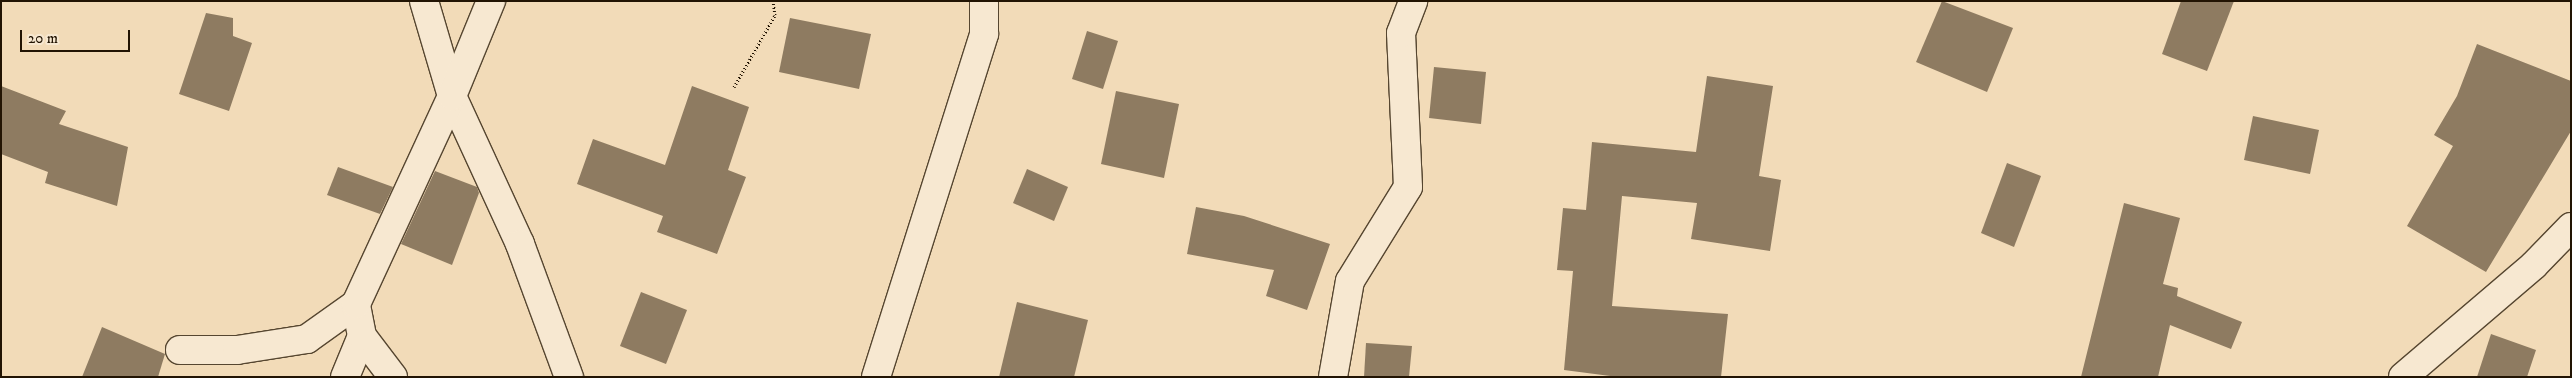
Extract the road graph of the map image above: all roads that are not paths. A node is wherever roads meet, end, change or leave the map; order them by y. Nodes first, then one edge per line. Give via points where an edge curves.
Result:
1 (424, 1) edge
2 (491, 1) edge
3 (984, 1) edge
4 (1413, 1) edge
5 (452, 96) junction
6 (2571, 227) edge
7 (356, 304) junction
8 (362, 336) junction
9 (180, 350) dead end
10 (345, 377) edge
11 (393, 377) edge
12 (569, 377) edge
13 (876, 377) edge
14 (1333, 377) edge
15 (2403, 377) edge

1 - 5 street
2 - 5 street
3 - 13 street via 984,34
4 - 14 street via 1401,33 1408,187 1350,281
5 - 7 street
5 - 12 street via 520,244
6 - 15 street via 2534,265
7 - 8 street
7 - 9 street via 307,339 237,350
8 - 10 street
8 - 11 street

